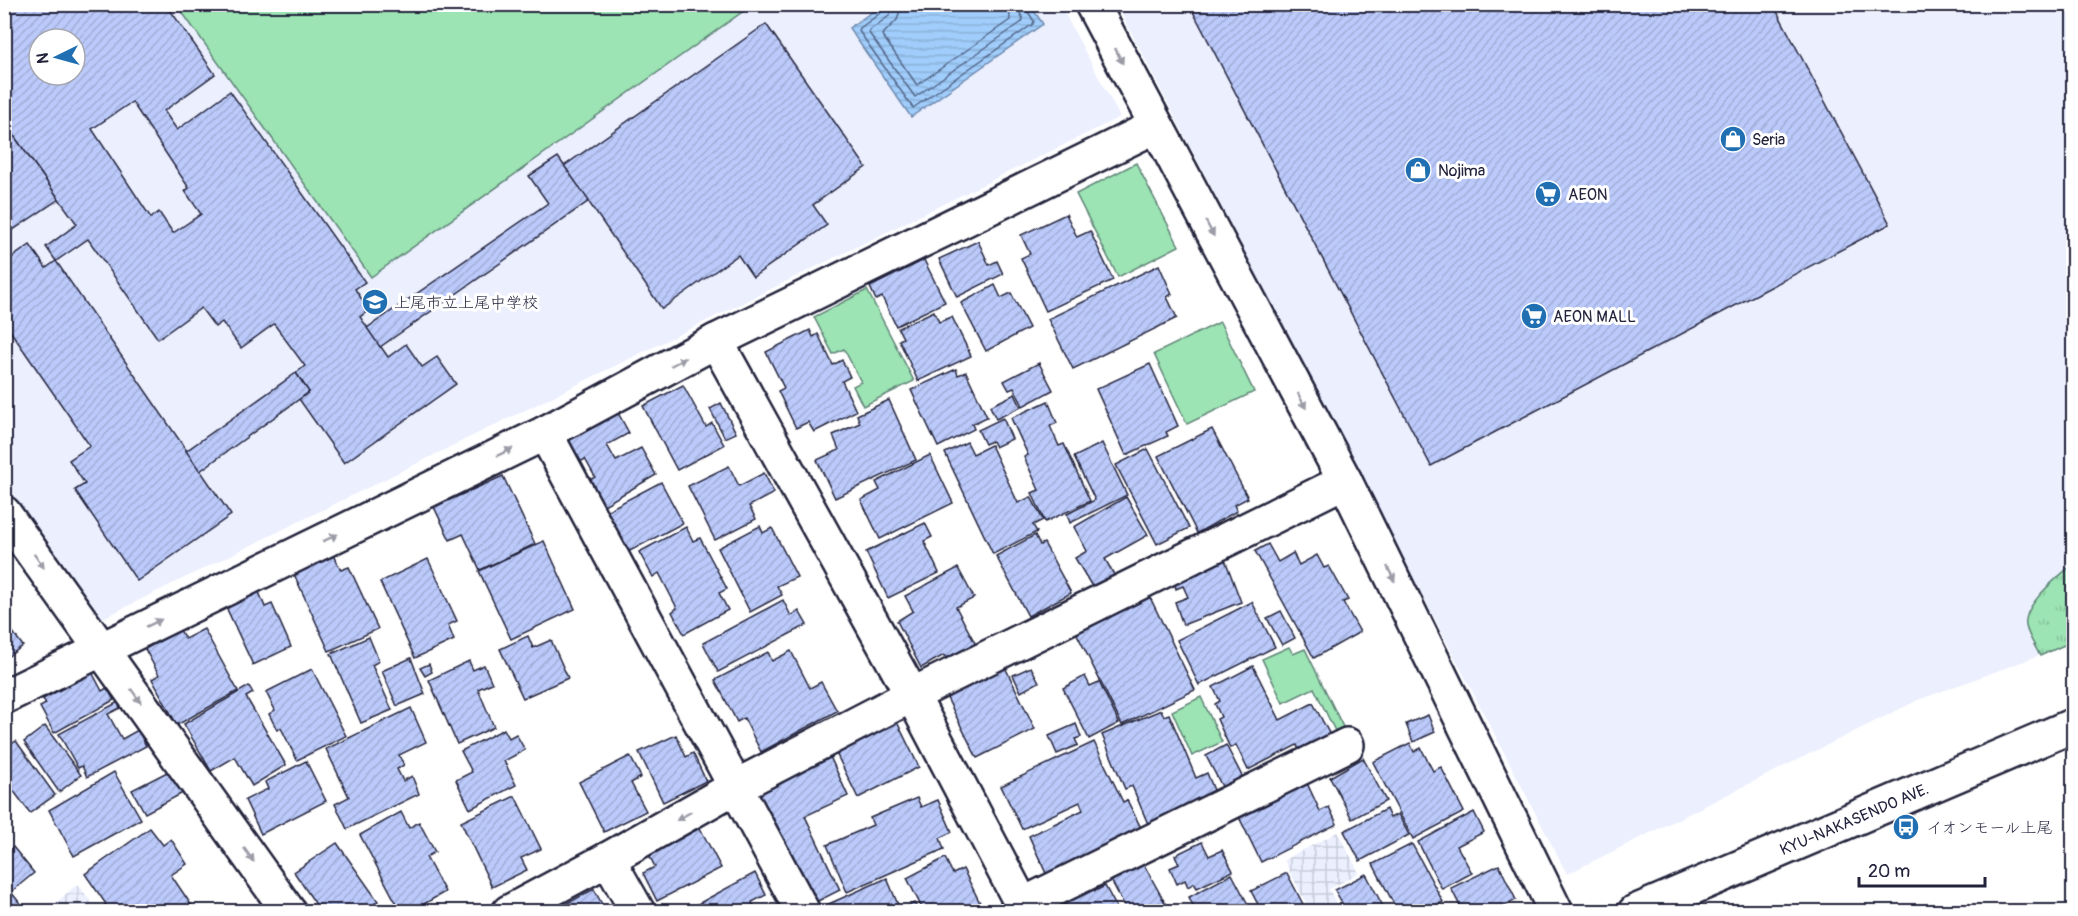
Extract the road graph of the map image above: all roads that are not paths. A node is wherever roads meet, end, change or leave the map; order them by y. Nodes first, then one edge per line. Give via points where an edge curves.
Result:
1 (1092, 4) edge
2 (1156, 126) junction
3 (716, 341) junction
4 (545, 433) junction
5 (1345, 481) junction
6 (4, 513) edge
7 (102, 648) junction
8 (912, 695) junction
9 (4, 697) edge
10 (2073, 725) edge
11 (1347, 745) dead end
12 (735, 787) junction
13 (608, 859) junction
14 (1024, 908) edge
15 (289, 912) edge
16 (509, 912) edge
17 (638, 912) edge
18 (803, 912) edge
19 (1556, 912) edge
20 (1635, 912) edge

1 -> 2 street
2 - 3 street
2 -> 5 street
4 -> 3 street
3 - 8 street
7 -> 4 street
4 - 12 street
5 - 8 street
5 -> 19 street
6 -> 7 street
7 - 9 street
7 -> 15 street
8 - 12 street
8 - 14 street
10 - 20 street, KYU-NAKASENDO AVE.
11 - 14 street
12 -> 13 street
12 - 18 street
13 - 16 street
13 - 17 street

